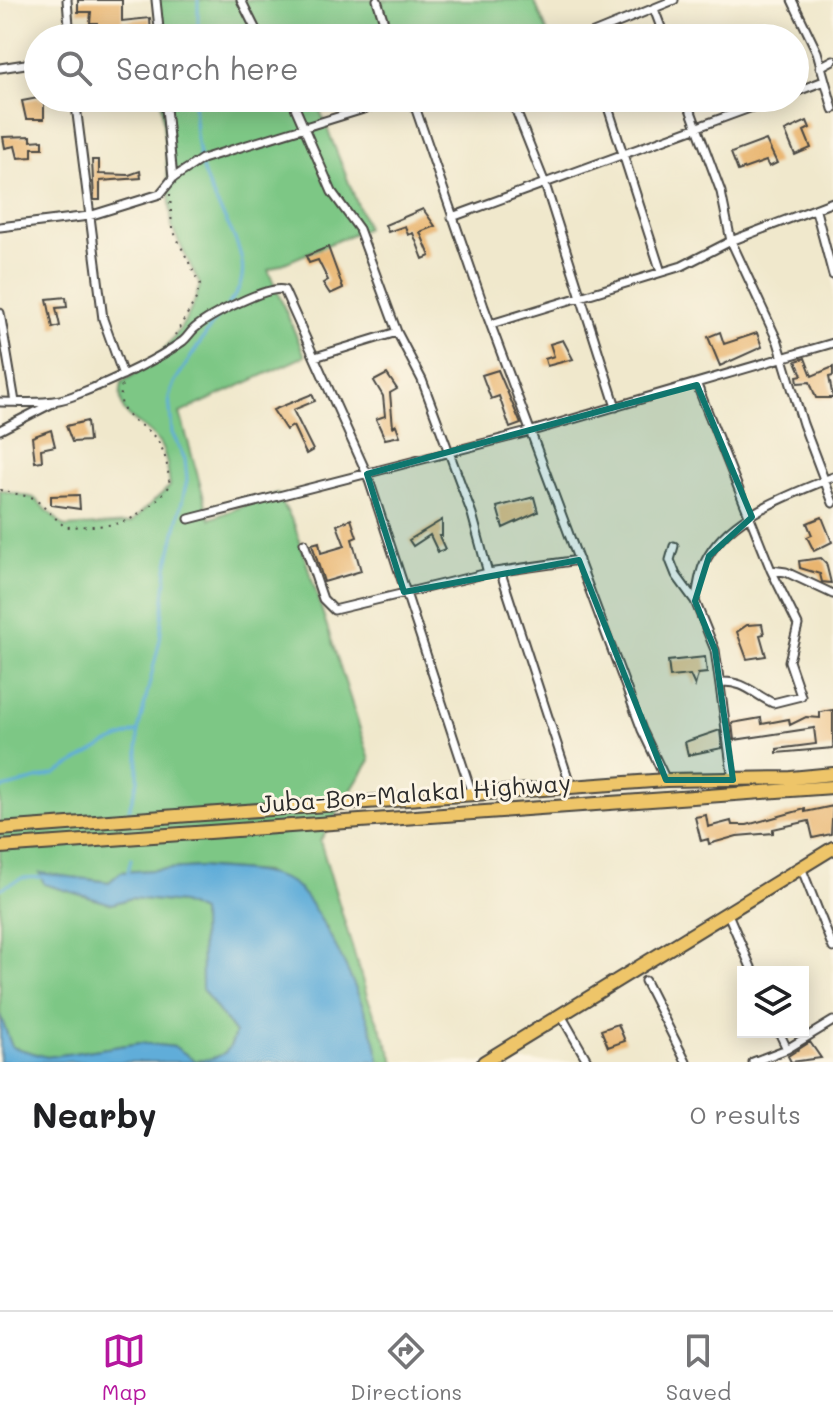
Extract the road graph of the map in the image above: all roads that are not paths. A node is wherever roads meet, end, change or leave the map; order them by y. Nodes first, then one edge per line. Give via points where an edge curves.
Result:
1 (67, 0) edge
2 (156, 0) edge
3 (241, 0) edge
4 (377, 0) edge
5 (674, 0) edge
6 (792, 0) edge
7 (654, 9) junction
8 (69, 24) edge
9 (159, 24) edge
10 (253, 24) edge
11 (385, 24) edge
12 (618, 24) edge
13 (660, 24) edge
14 (804, 24) edge
15 (809, 35) edge
16 (833, 60) edge
17 (24, 64) edge
18 (820, 67) junction
19 (0, 68) edge
20 (824, 81) junction
21 (809, 87) edge
22 (833, 109) edge
23 (77, 112) edge
24 (166, 112) edge
25 (298, 112) edge
26 (352, 112) edge
27 (417, 112) edge
28 (517, 112) edge
29 (609, 112) edge
30 (691, 112) edge
31 (736, 112) edge
32 (305, 126) junction
33 (696, 126) junction
34 (623, 155) junction
35 (173, 178) junction
36 (544, 181) junction
37 (833, 202) edge
38 (816, 211) junction
39 (89, 216) junction
40 (452, 217) junction
41 (0, 227) edge
42 (731, 241) junction
43 (661, 272) junction
44 (833, 275) edge
45 (580, 300) junction
46 (0, 313) edge
47 (491, 324) junction
48 (397, 332) junction
49 (833, 343) edge
50 (315, 357) junction
51 (784, 359) junction
52 (123, 375) junction
53 (697, 385) junction
54 (0, 402) edge
55 (15, 402) junction
56 (55, 402) junction
57 (616, 407) junction
58 (0, 430) edge
59 (532, 431) junction
60 (450, 451) junction
61 (367, 474) junction
62 (830, 479) edge
63 (833, 503) edge
64 (752, 517) junction
65 (189, 519) dead end
66 (304, 543) dead end
67 (674, 546) dead end
68 (579, 560) junction
69 (771, 570) junction
70 (488, 573) junction
71 (501, 573) junction
72 (404, 592) junction
73 (833, 594) edge
74 (695, 601) junction
75 (721, 682) junction
76 (833, 774) edge
77 (666, 780) junction
78 (733, 780) junction
79 (833, 787) edge
80 (571, 788) junction
81 (473, 795) junction
82 (0, 829) edge
83 (0, 847) edge
84 (833, 848) edge
85 (801, 867) junction
86 (728, 914) junction
87 (833, 948) edge
88 (750, 966) edge
89 (645, 981) dead end
90 (561, 1015) junction
91 (833, 1021) edge
92 (782, 1038) edge
93 (787, 1049) junction
94 (484, 1062) edge
95 (588, 1062) edge
96 (686, 1062) edge
97 (753, 1062) edge

1 - 8 street
2 - 9 street
3 - 10 street
4 - 11 street
5 - 7 street
6 - 14 street
7 - 12 street
7 - 13 street
15 - 18 street
16 - 18 street
17 - 19 street
18 - 20 street
20 - 21 street
20 - 22 street
23 - 39 street
24 - 35 street
25 - 32 street
26 - 32 street
27 - 40 street
28 - 36 street
29 - 34 street
30 - 33 street
31 - 33 street
32 - 35 street via 202,159
32 - 48 street via 332,192 359,229
33 - 34 street
33 - 42 street via 721,192
34 - 36 street
34 - 43 street
35 - 39 street via 160,194
36 - 40 street
36 - 45 street
37 - 38 street
38 - 42 street
38 - 44 street
39 - 41 street
39 - 52 street via 103,319
40 - 47 street
42 - 43 street
42 - 51 street
43 - 45 street
45 - 47 street
45 - 57 street
46 - 55 street
47 - 59 street
48 - 50 street
48 - 60 street
49 - 51 street
50 - 52 street via 279,288 221,310 184,340
50 - 61 street
51 - 53 street
51 - 62 street via 803,424
52 - 56 street
53 - 57 street
53 - 64 street
54 - 55 street
55 - 56 street
56 - 58 street
57 - 59 street
59 - 60 street
59 - 68 street
60 - 61 street
60 - 70 street
61 - 65 street
61 - 72 street
62 - 63 street
62 - 64 street
64 - 69 street
64 - 74 street via 733,528 702,566
66 - 72 street via 330,609
67 - 74 street via 670,560
68 - 71 street
68 - 77 street
69 - 73 street
69 - 75 street via 798,625 789,661 801,696 773,703 735,681
70 - 71 street
70 - 72 street
71 - 80 street
72 - 81 street
74 - 75 street via 715,650
75 - 78 street
76 - 78 main road, Juba-Bor-Malakal Highway
77 - 78 main road, Juba-Bor-Malakal Highway
77 - 80 main road, Juba-Bor-Malakal Highway
79 - 83 main road, Juba-Bor-Malakal Highway
80 - 81 main road, Juba-Bor-Malakal Highway
81 - 82 main road, Juba-Bor-Malakal Highway
84 - 85 main road
85 - 86 main road
85 - 87 street
86 - 88 street
86 - 90 main road
89 - 96 street
90 - 94 main road
90 - 95 street
91 - 93 street
92 - 93 street
93 - 97 street

